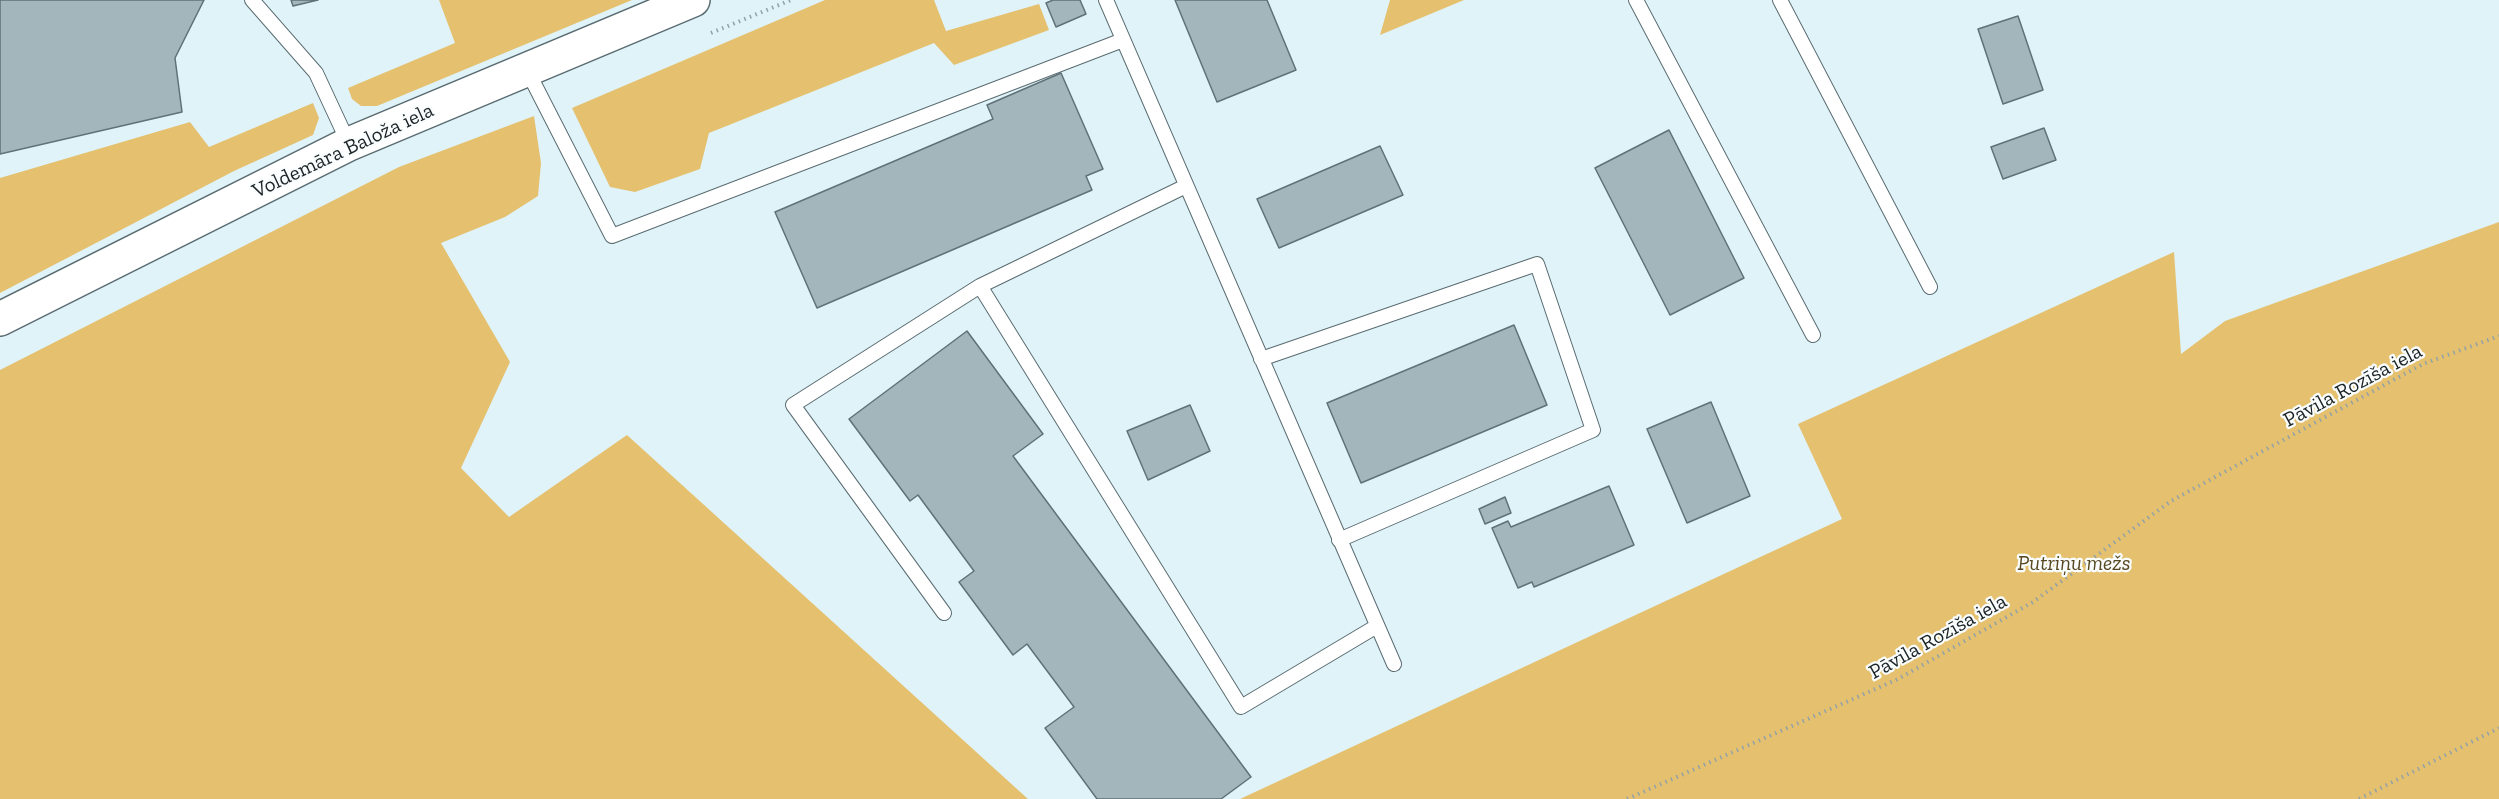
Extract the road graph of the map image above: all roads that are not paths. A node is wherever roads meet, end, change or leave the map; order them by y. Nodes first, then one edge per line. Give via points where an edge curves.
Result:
1 (252, 0) edge
2 (693, 0) edge
3 (1106, 0) edge
4 (1636, 0) edge
5 (1780, 0) edge
6 (1123, 40) junction
7 (526, 70) junction
8 (349, 144) junction
9 (1186, 186) junction
10 (980, 286) junction
11 (1930, 287) dead end
12 (0, 319) edge
13 (1813, 335) dead end
14 (1261, 359) junction
15 (1340, 540) junction
16 (944, 613) dead end
17 (1377, 626) junction
18 (1394, 664) dead end

1 - 8 lane via 316,73
2 - 7 main road, Voldemāra Baloža iela
3 - 6 lane
4 - 13 lane
5 - 11 lane
6 - 7 lane via 612,236
6 - 9 lane
7 - 8 main road, Voldemāra Baloža iela
8 - 12 main road, Voldemāra Baloža iela
9 - 10 lane
9 - 14 lane
10 - 16 lane via 793,405
10 - 17 lane via 1241,707
14 - 15 lane
14 - 15 lane via 1537,264 1593,430
15 - 17 lane
17 - 18 lane

